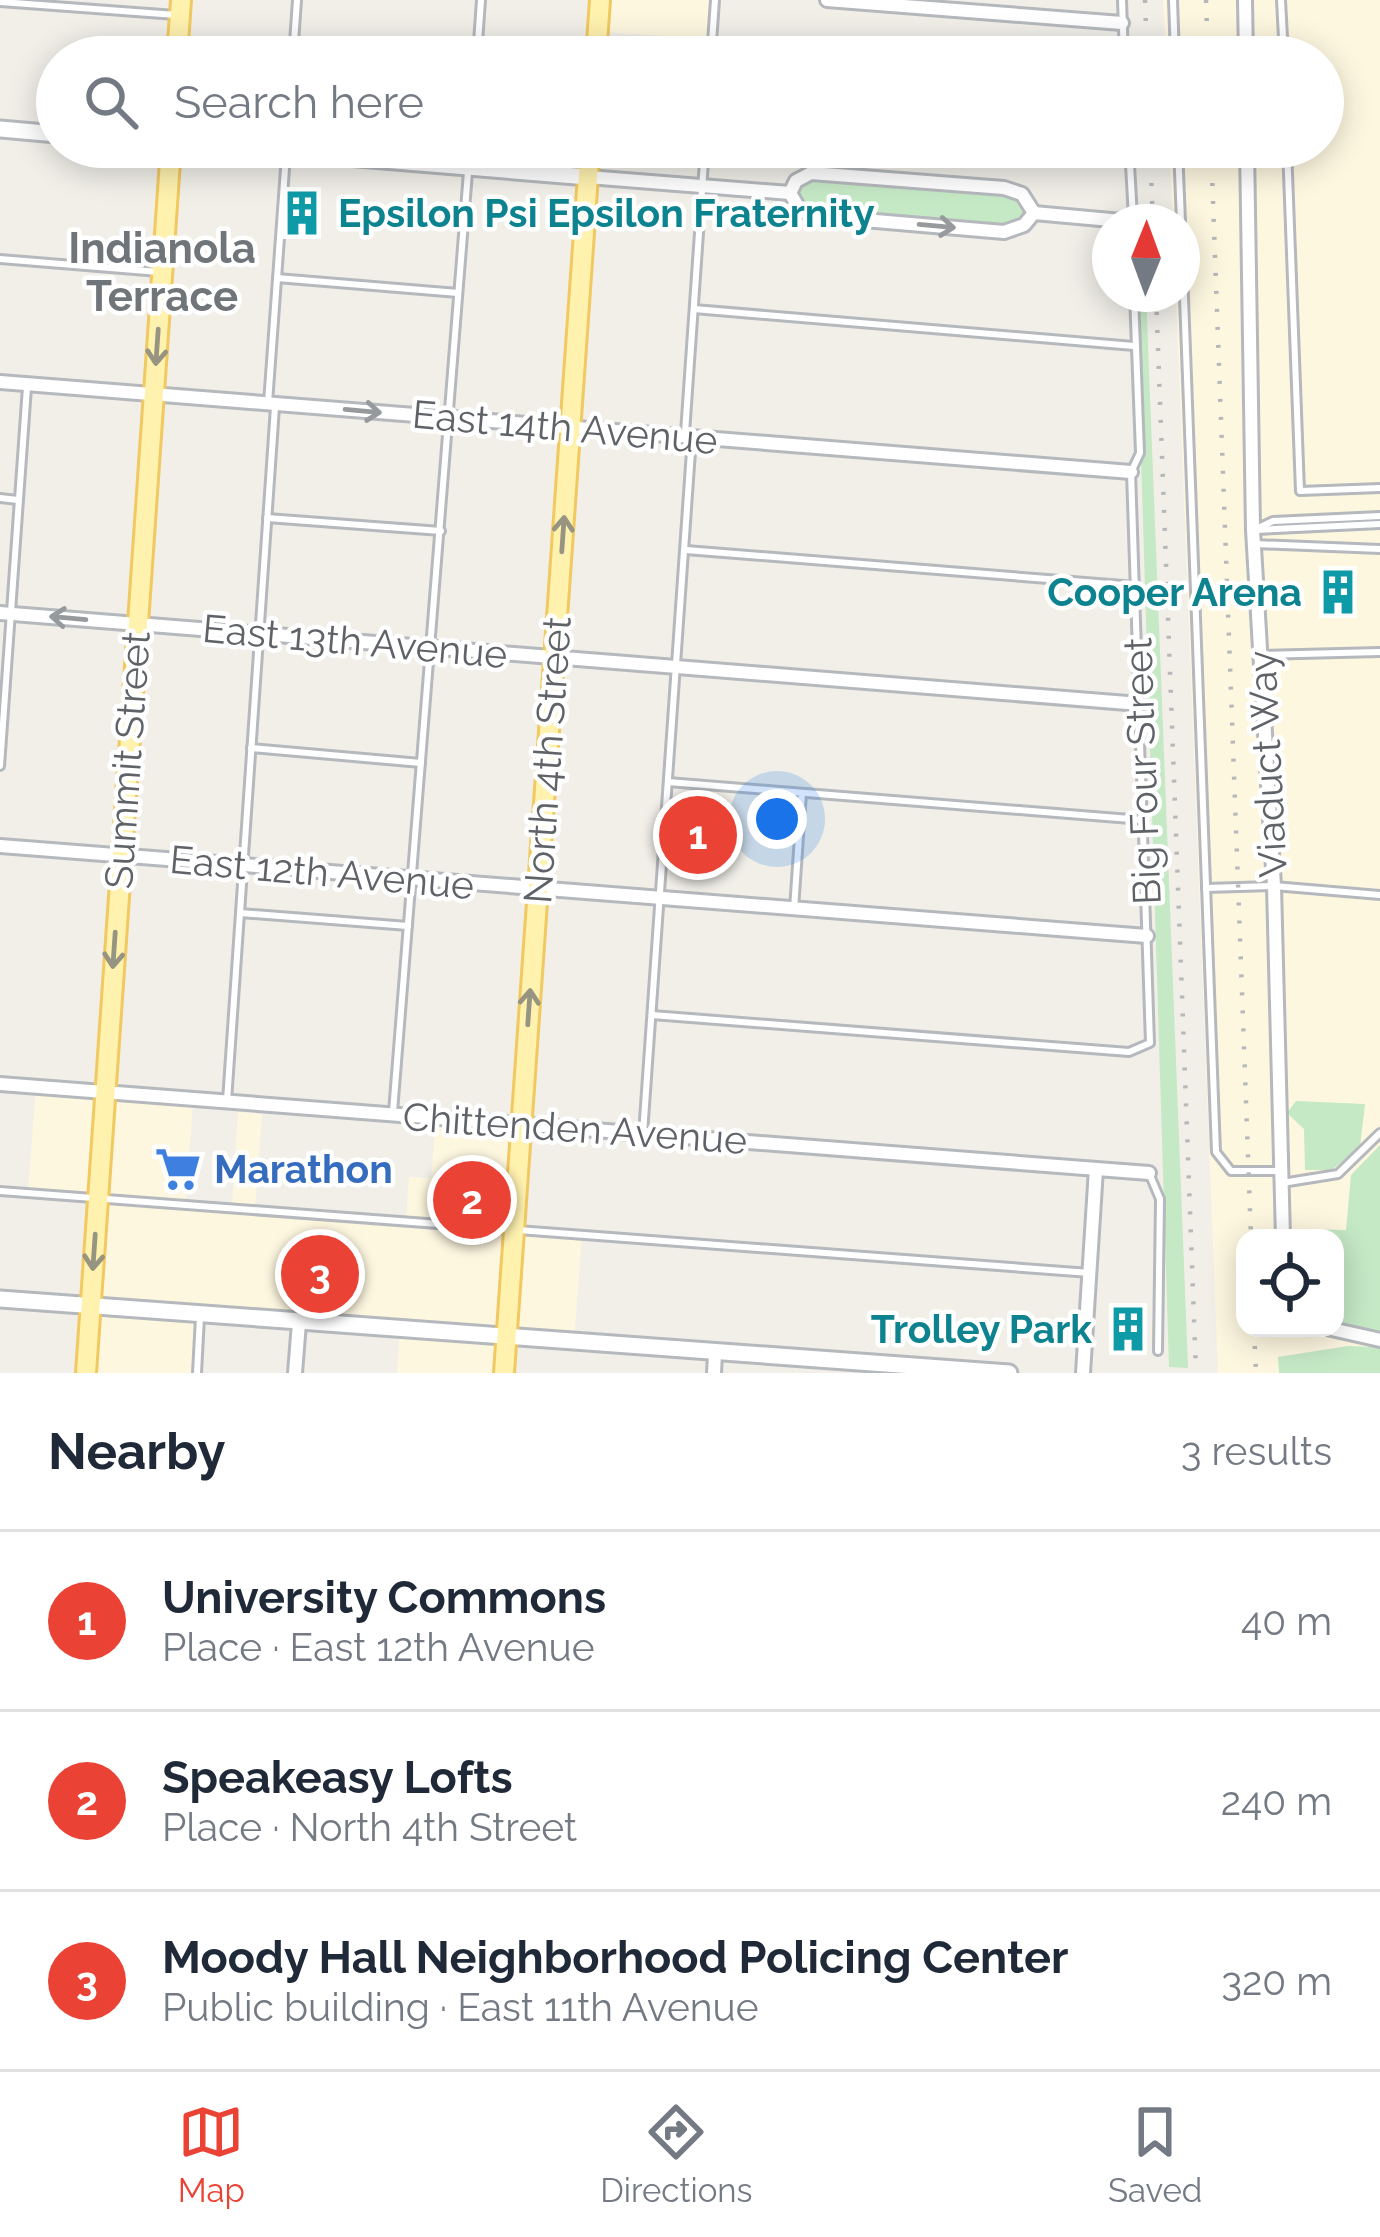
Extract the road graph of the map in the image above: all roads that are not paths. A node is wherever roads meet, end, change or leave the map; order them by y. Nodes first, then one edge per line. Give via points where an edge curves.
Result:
1 (297, 0) edge
2 (481, 0) edge
3 (600, 0) edge
4 (715, 0) edge
5 (827, 0) edge
6 (1122, 0) edge
7 (1173, 0) edge
8 (1245, 0) edge
9 (1281, 0) edge
10 (0, 2) edge
11 (180, 8) edge
12 (1122, 23) junction
13 (294, 36) edge
14 (478, 36) edge
15 (597, 36) edge
16 (712, 36) edge
17 (1123, 36) edge
18 (1174, 36) edge
19 (1246, 36) edge
20 (1283, 36) edge
21 (0, 129) edge
22 (36, 132) edge
23 (170, 168) edge
24 (285, 168) edge
25 (469, 168) joint
26 (589, 168) edge
27 (703, 168) edge
28 (1130, 168) edge
29 (1179, 168) edge
30 (1247, 168) edge
31 (1288, 168) edge
32 (588, 177) junction
33 (702, 187) junction
34 (790, 193) junction
35 (1132, 204) edge
36 (1180, 204) edge
37 (1034, 213) junction
38 (1092, 218) edge
39 (0, 259) edge
40 (162, 272) junction
41 (277, 278) junction
42 (460, 293) junction
43 (694, 309) junction
44 (1134, 312) edge
45 (1185, 312) edge
46 (1135, 346) junction
47 (0, 382) edge
48 (28, 384) junction
49 (154, 394) junction
50 (271, 404) junction
51 (451, 418) junction
52 (571, 428) junction
53 (688, 437) junction
54 (1131, 472) junction
55 (1380, 488) edge
56 (0, 498) edge
57 (18, 500) junction
58 (267, 518) junction
59 (1380, 520) edge
60 (441, 531) junction
61 (1254, 537) junction
62 (1380, 549) edge
63 (684, 550) junction
64 (1136, 586) junction
65 (4, 613) edge
66 (136, 623) junction
67 (259, 633) junction
68 (431, 647) junction
69 (1380, 652) edge
70 (1262, 655) junction
71 (554, 657) junction
72 (676, 667) junction
73 (1140, 704) junction
74 (0, 730) edge
75 (251, 748) junction
76 (422, 763) junction
77 (0, 766) edge
78 (668, 782) junction
79 (802, 793) junction
80 (1144, 820) junction
81 (0, 846) edge
82 (122, 856) junction
83 (243, 866) junction
84 (412, 879) junction
85 (1274, 886) junction
86 (1206, 888) junction
87 (538, 889) junction
88 (1380, 895) edge
89 (660, 898) junction
90 (794, 909) junction
91 (240, 913) junction
92 (408, 926) junction
93 (1147, 936) junction
94 (652, 1015) junction
95 (0, 1084) edge
96 (105, 1092) junction
97 (227, 1101) junction
98 (393, 1114) junction
99 (521, 1124) junction
100 (643, 1133) junction
101 (1380, 1133) edge
102 (1096, 1168) junction
103 (1149, 1173) joint
104 (1282, 1177) junction
105 (0, 1191) edge
106 (98, 1198) junction
107 (514, 1229) junction
108 (1283, 1229) edge
109 (1090, 1273) junction
110 (0, 1299) edge
111 (91, 1306) junction
112 (201, 1315) junction
113 (299, 1323) junction
114 (1344, 1332) edge
115 (506, 1340) junction
116 (1380, 1340) edge
117 (1158, 1351) dead end
118 (715, 1354) junction
119 (912, 1370) edge
120 (86, 1373) edge
121 (197, 1373) edge
122 (295, 1373) edge
123 (504, 1373) edge
124 (714, 1373) edge
125 (1010, 1373) edge
126 (1083, 1373) edge

1 - 13 lane
2 - 14 lane
3 - 15 main road
4 - 16 lane
5 - 12 street
6 - 12 lane
7 - 18 lane
8 - 19 street
9 - 20 lane
10 - 11 lane
12 - 17 lane
21 - 22 street
23 - 40 main road, Summit Street
24 - 41 lane
25 - 32 street
25 - 42 lane
26 - 32 main road, North 4th Street
27 - 33 lane
28 - 35 lane
29 - 36 lane
30 - 61 street, Viaduct Way
31 - 55 lane via 1300,490
32 - 33 street
32 - 52 main road, North 4th Street
33 - 34 street
33 - 43 lane
34 -> 37 street via 800,210 817,216 957,228 1011,231
34 - 37 street via 811,173 958,184 1014,190
37 - 38 street
39 - 40 lane
40 -> 49 main road, Summit Street
41 - 42 lane
41 - 50 lane
42 - 51 lane
43 - 46 lane
43 - 53 lane
44 - 46 lane, Big Four Street
45 - 86 lane
46 - 54 lane, Big Four Street via 1139,453
47 - 48 street, East 14th Avenue
48 - 49 street, East 14th Avenue
48 - 57 lane
49 - 50 street, East 14th Avenue
49 - 66 main road, Summit Street
50 -> 51 street, East 14th Avenue
50 - 58 lane
51 - 52 street, East 14th Avenue
51 - 60 lane
52 - 53 street, East 14th Avenue
71 -> 52 main road, North 4th Street
53 - 54 street, East 14th Avenue
53 - 63 lane
54 - 64 lane, Big Four Street
56 - 57 lane
57 - 65 lane
58 - 60 lane
58 - 67 lane
59 - 61 lane via 1273,521
60 - 68 lane
61 - 62 lane
61 - 70 street, Viaduct Way
63 - 64 lane
63 - 72 lane
64 - 73 lane, Big Four Street
66 -> 65 street, East 13th Avenue
65 - 74 lane
66 - 67 street, East 13th Avenue
66 - 82 main road, Summit Street
67 - 68 street, East 13th Avenue
67 - 75 lane
68 - 71 street, East 13th Avenue
68 - 76 lane
69 - 70 lane
70 - 85 street, Viaduct Way
71 - 72 street, East 13th Avenue
71 - 87 main road, North 4th Street
72 - 73 street, East 13th Avenue
72 - 78 lane
73 - 80 lane, Big Four Street
74 - 77 lane
75 - 76 lane
75 - 83 lane
76 - 84 lane
78 - 79 lane
78 - 89 lane
79 - 80 lane
79 - 90 lane
80 - 93 lane, Big Four Street
81 - 82 street, East 12th Avenue
82 - 83 street, East 12th Avenue
82 -> 96 main road, Summit Street
83 - 84 street, East 12th Avenue
83 - 91 lane
84 - 87 street, East 12th Avenue
84 - 92 lane
85 - 86 lane
85 - 88 lane
85 - 104 street, Viaduct Way
86 - 104 lane via 1218,1161 1231,1171
87 - 89 street, East 12th Avenue
99 -> 87 main road, North 4th Street
89 - 90 street, East 12th Avenue
89 - 94 lane
90 - 93 street, East 12th Avenue
91 - 92 lane
91 - 97 lane
92 - 98 lane
93 - 94 lane, Big Four Street via 1152,1035 1147,1047 1129,1052
94 - 100 lane
95 - 96 street, Chittenden Avenue
96 - 97 street, Chittenden Avenue
96 - 106 main road, Summit Street
97 - 98 street, Chittenden Avenue
98 - 99 street, Chittenden Avenue
99 - 100 street, Chittenden Avenue
99 - 107 main road, North 4th Street
100 - 102 street, Chittenden Avenue
101 - 104 lane via 1338,1174
102 - 103 street, Chittenden Avenue
102 - 109 street
103 - 117 lane via 1160,1199
104 - 108 street, Viaduct Way
105 - 106 lane
106 - 107 lane
106 -> 111 main road, Summit Street
107 - 109 lane
107 - 115 main road, North 4th Street
109 - 126 street
110 - 111 street
111 - 112 street
111 - 120 main road, Summit Street
112 - 113 street
112 - 121 lane
113 - 115 street
113 - 122 street
114 - 116 street
115 - 118 street
115 - 123 main road, North 4th Street
118 - 119 street
118 - 124 street
119 - 125 street

